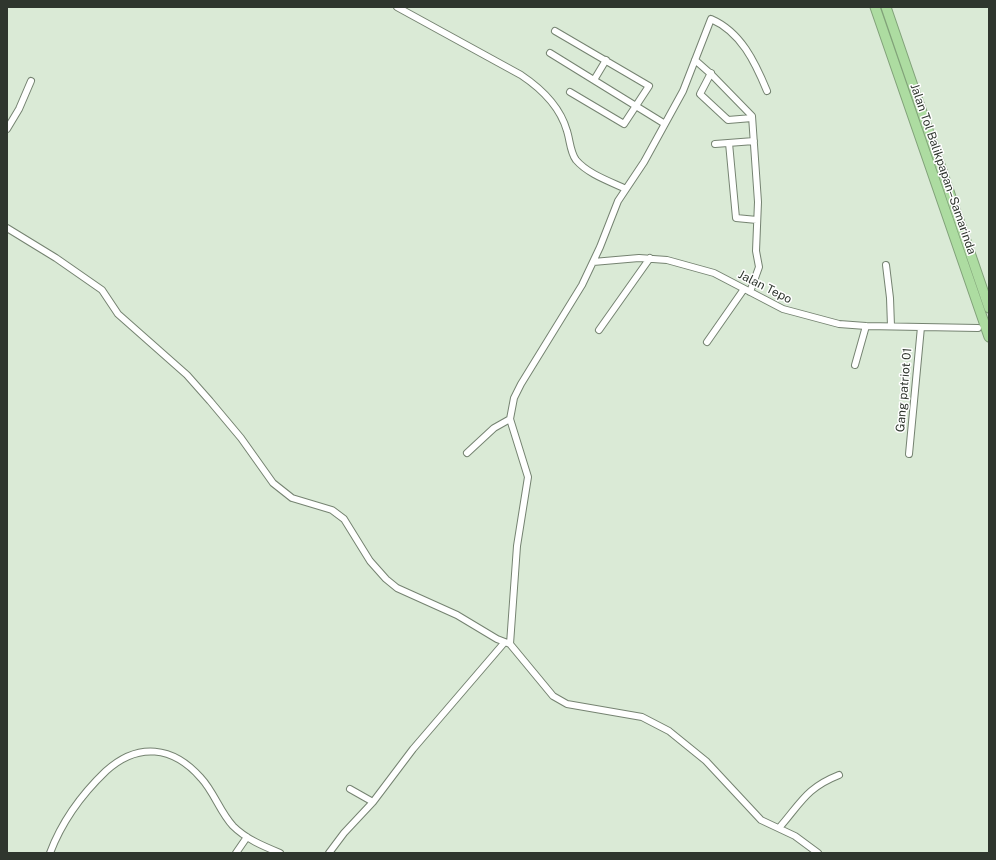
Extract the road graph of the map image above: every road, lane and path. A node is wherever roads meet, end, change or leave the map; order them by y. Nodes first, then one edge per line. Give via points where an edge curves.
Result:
1 (397, 7) edge
2 (875, 7) edge
3 (886, 7) edge
4 (555, 31) dead end
5 (550, 53) dead end
6 (606, 60) junction
7 (695, 60) junction
8 (710, 73) junction
9 (594, 80) junction
10 (31, 81) dead end
11 (768, 91) dead end
12 (570, 92) dead end
13 (637, 106) junction
14 (752, 118) junction
15 (665, 124) junction
16 (7, 129) edge
17 (754, 141) junction
18 (729, 143) junction
19 (715, 144) dead end
20 (625, 189) junction
21 (757, 220) junction
22 (7, 228) edge
23 (650, 258) junction
24 (593, 262) junction
25 (886, 265) dead end
26 (747, 290) junction
27 (989, 308) edge
28 (866, 326) junction
29 (891, 326) junction
30 (921, 327) junction
31 (978, 328) dead end
32 (599, 330) dead end
33 (989, 338) edge
34 (707, 342) dead end
35 (855, 364) dead end
36 (510, 419) junction
37 (467, 453) dead end
38 (909, 454) dead end
39 (507, 643) junction
40 (839, 775) dead end
41 (350, 789) dead end
42 (373, 802) junction
43 (779, 828) junction
44 (246, 837) junction
45 (50, 853) edge
46 (236, 853) edge
47 (280, 853) edge
48 (329, 853) edge
49 (818, 853) edge

1 - 20 street via 536,85 544,92 564,121 575,159 593,173
2 - 33 highway, Jalan Tol Balikpapan–Samarinda
3 - 27 highway, Jalan Tol Balikpapan–Samarinda
4 - 6 street
5 - 9 street
6 - 9 street
6 - 13 street via 649,86
7 - 8 street
7 - 11 street via 711,19 729,29 737,38 752,59
7 - 15 street
8 - 14 street via 751,113
8 - 14 street via 700,94 728,120
9 - 13 street
10 - 16 street
12 - 13 street via 622,124 626,123
13 - 15 street
14 - 17 street
15 - 20 street
17 - 18 street
17 - 21 street
18 - 19 street
18 - 21 street via 736,218
20 - 24 street
21 - 26 street via 756,251 759,267
22 - 39 street via 102,290 118,314 186,375 210,401 241,438 273,483 292,498 332,510 344,519 370,561 391,584 457,615
23 - 24 street, Jalan Tepo
23 - 26 street, Jalan Tepo via 710,272
23 - 32 street
24 - 36 street via 573,300 520,384
25 - 29 street
26 - 28 street, Jalan Tepo via 793,312 839,324
26 - 34 street
28 - 29 street, Jalan Tepo
28 - 35 street
29 - 30 street, Jalan Tepo
30 - 31 street, Jalan Tepo
30 - 38 street, Gang patriot 01
36 - 37 street via 494,428
36 - 39 street via 528,477 517,546
39 - 42 street via 413,749
39 - 43 street via 553,696 579,708 628,714 655,723 684,742 706,761 761,820
40 - 43 street via 810,790
41 - 42 street
42 - 48 street
43 - 49 street
44 - 45 street via 232,824 202,778 192,769 173,756 155,750 144,750 122,759 94,783 64,822
44 - 46 street
44 - 47 street

